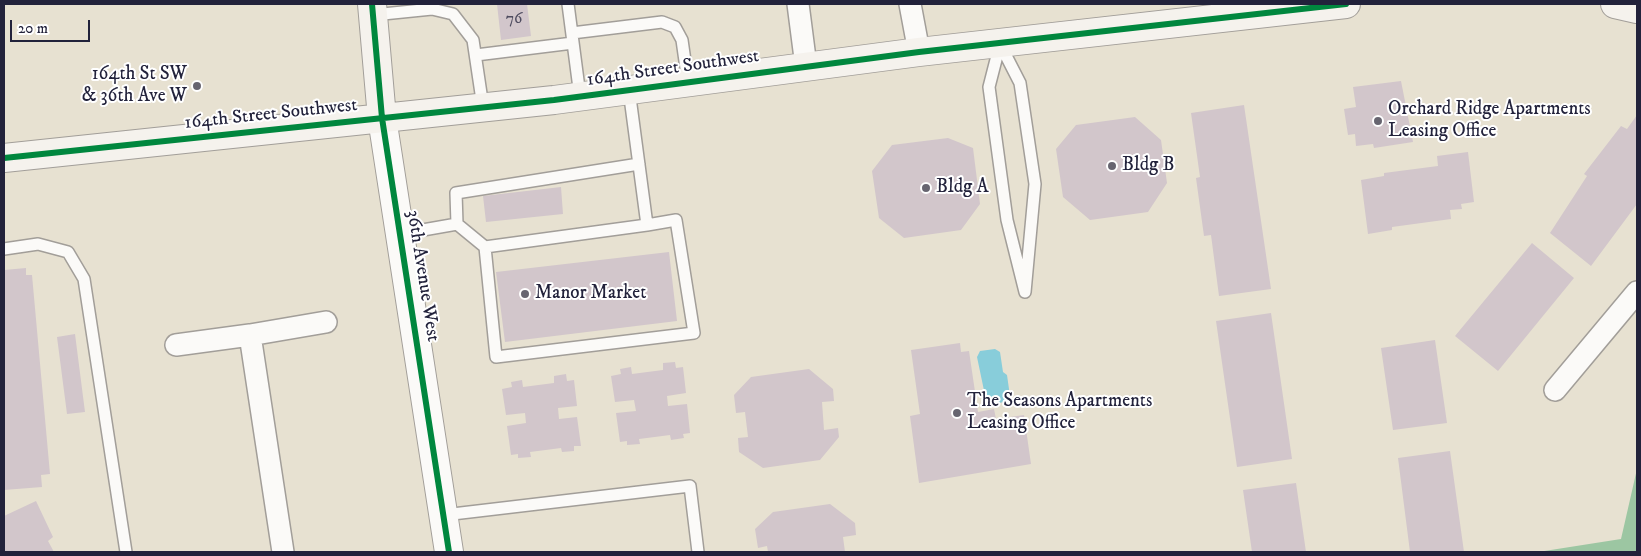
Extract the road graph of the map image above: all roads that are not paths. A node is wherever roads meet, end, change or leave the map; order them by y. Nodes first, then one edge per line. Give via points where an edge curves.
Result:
1 (568, 4) edge
2 (798, 4) edge
3 (910, 4) edge
4 (1346, 4) edge
5 (1615, 4) edge
6 (372, 9) edge
7 (449, 9) edge
8 (1637, 9) edge
9 (1227, 10) edge
10 (572, 38) junction
11 (1000, 44) junction
12 (919, 52) junction
13 (476, 55) junction
14 (806, 66) junction
15 (688, 82) junction
16 (629, 90) junction
17 (580, 96) junction
18 (484, 107) junction
19 (382, 118) junction
20 (4, 158) edge
21 (639, 164) junction
22 (457, 224) junction
23 (647, 225) junction
24 (400, 234) junction
25 (485, 247) junction
26 (4, 249) edge
27 (1637, 292) edge
28 (326, 322) dead end
29 (250, 335) junction
30 (176, 345) dead end
31 (1555, 390) dead end
32 (444, 515) junction
33 (126, 552) edge
34 (282, 552) edge
35 (449, 552) edge
36 (698, 552) edge

1 - 10 lane
2 - 14 street
3 - 12 street
4 - 9 main road, 164th Street Southwest
5 - 8 main road
6 - 7 lane
6 - 19 main road, 36th Avenue West
7 - 13 lane via 473,40
9 - 11 main road, 164th Street Southwest
10 - 13 lane
10 - 15 lane via 662,22 675,27 682,40
10 - 17 lane
11 - 11 lane via 990,87 1007,220 1025,292 1035,184 1020,83
11 - 12 main road, 164th Street Southwest
12 - 14 main road, 164th Street Southwest
13 - 18 lane
14 - 15 main road, 164th Street Southwest
15 - 16 main road, 164th Street Southwest
16 - 17 main road, 164th Street Southwest
16 - 21 lane
17 - 18 main road, 164th Street Southwest
18 - 19 main road, 164th Street Southwest
19 - 20 main road, 164th Street Southwest
19 - 24 street, 36th Avenue West
21 - 22 lane via 456,193
21 - 23 lane
22 - 24 lane
22 - 25 lane
23 - 25 lane
23 - 25 lane via 676,220 694,333 496,358
24 - 32 street, 36th Avenue West
26 - 33 lane via 38,244 68,252 84,279
27 - 31 street
28 - 29 street
29 - 30 street
29 - 34 street
32 - 35 street, 36th Avenue West
32 - 36 lane via 690,486

